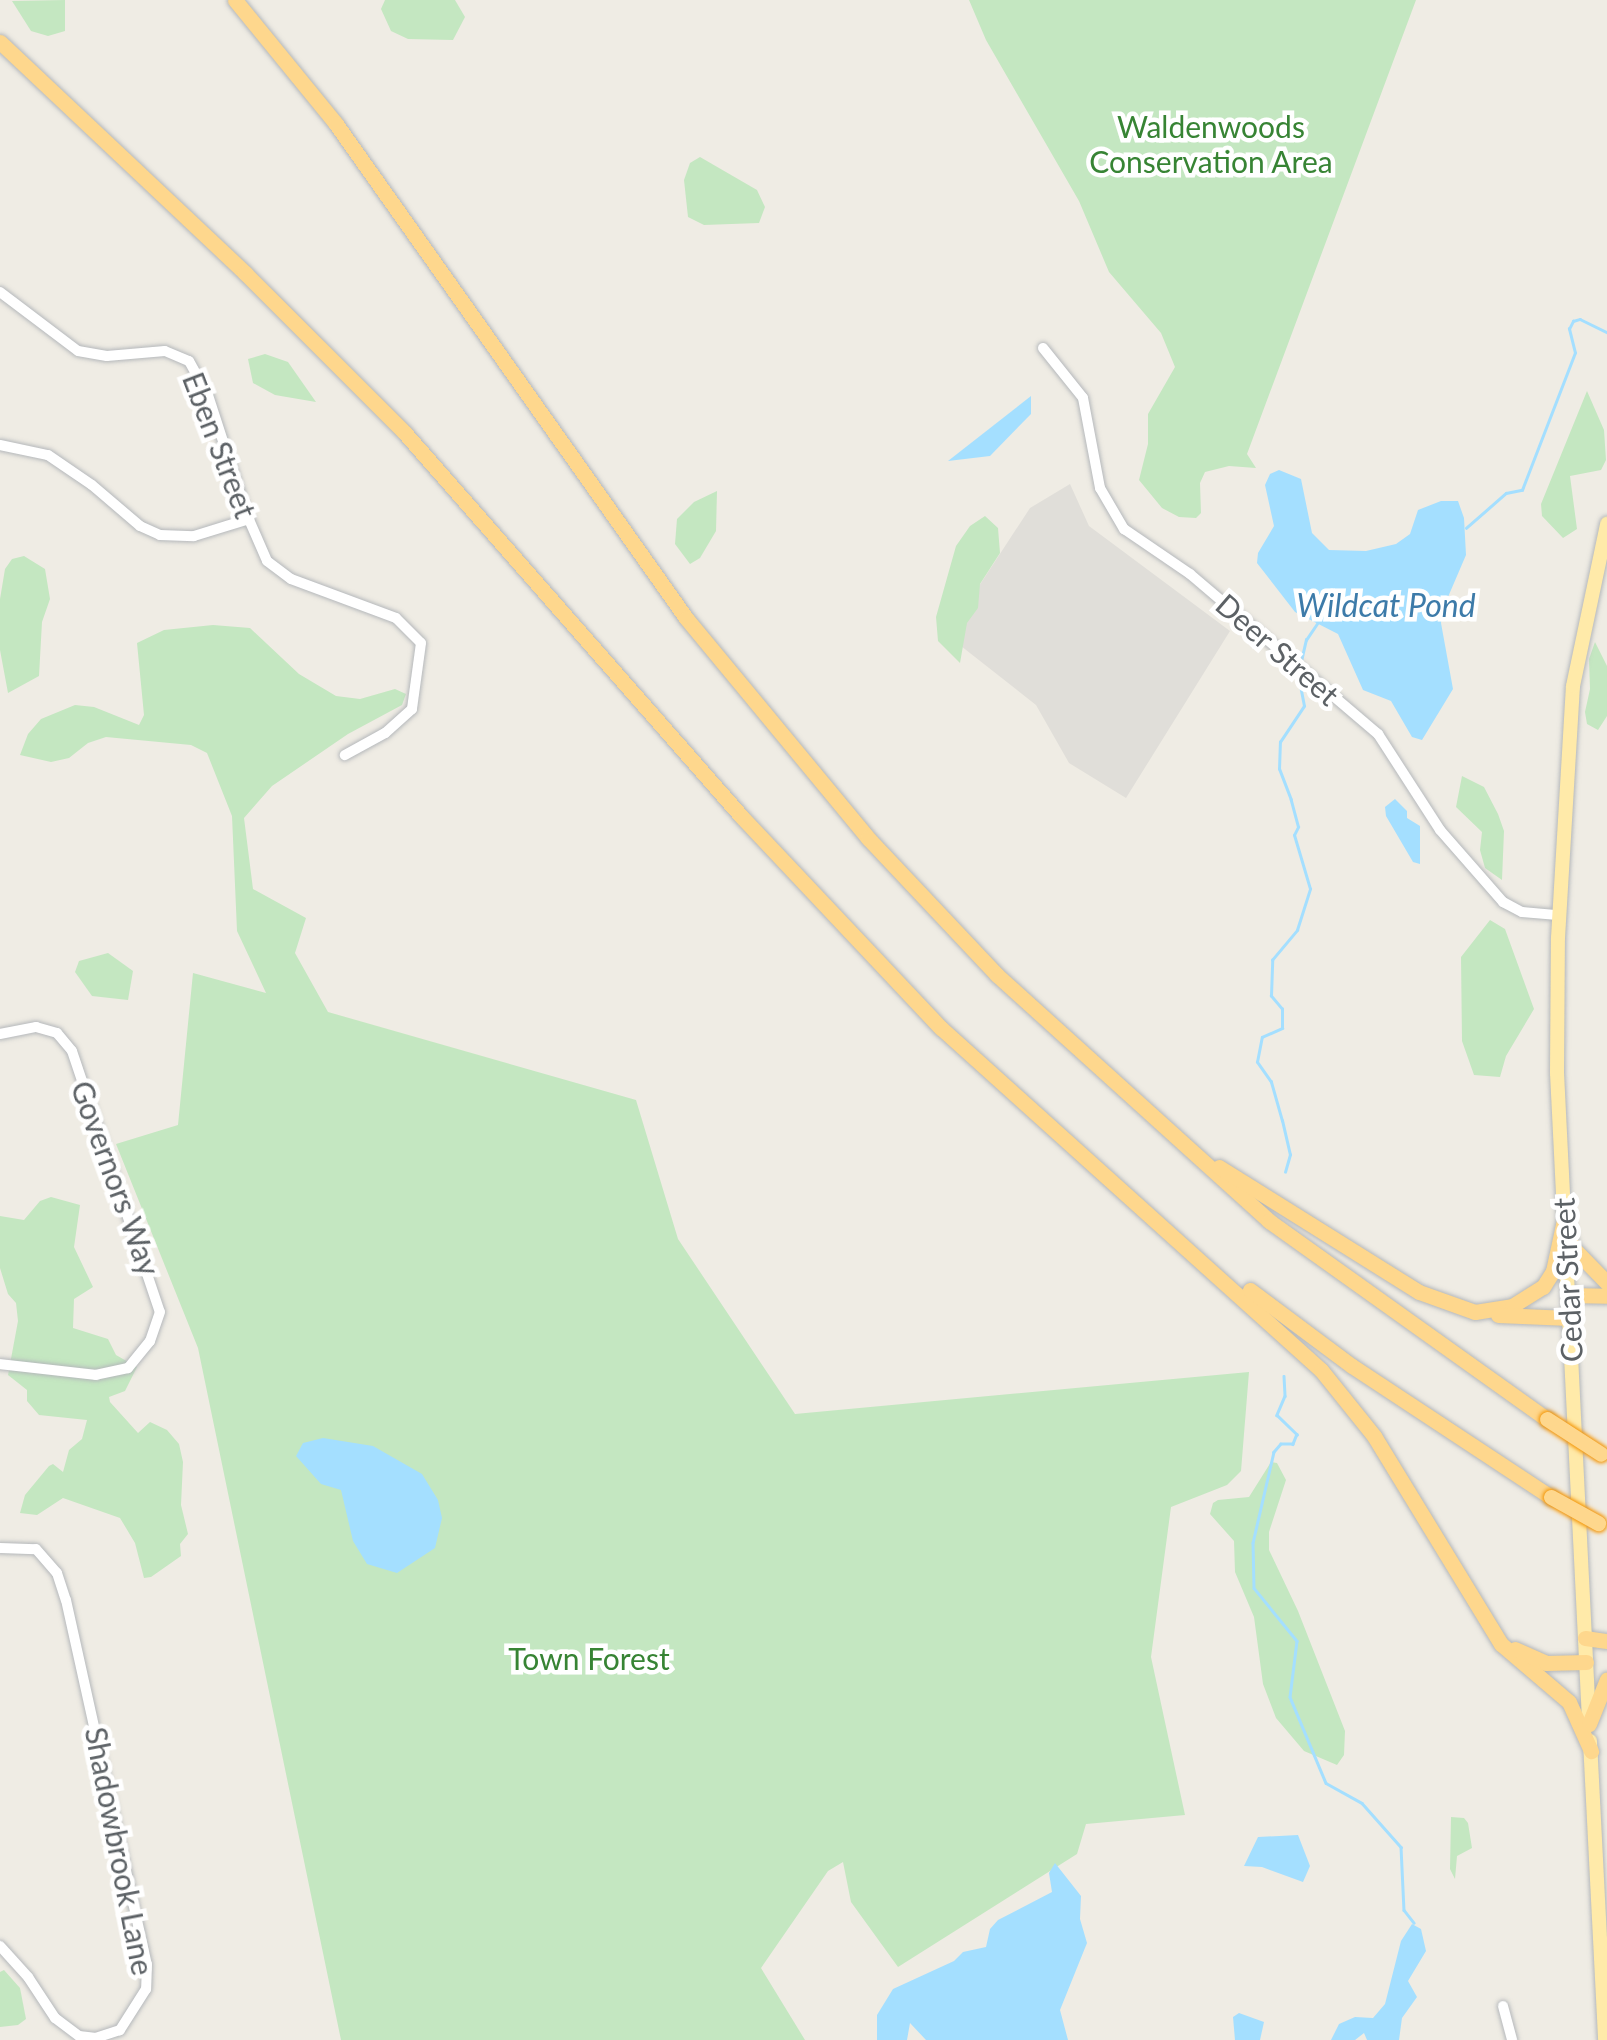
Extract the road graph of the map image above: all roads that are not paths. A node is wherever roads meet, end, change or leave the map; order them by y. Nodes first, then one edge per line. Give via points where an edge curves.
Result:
1 (236, 0) edge
2 (0, 42) edge
3 (0, 292) edge
4 (1043, 348) dead end
5 (0, 446) edge
6 (249, 520) junction
7 (1607, 524) edge
8 (345, 754) dead end
9 (1558, 916) junction
10 (0, 1034) edge
11 (1168, 1133) junction
12 (1141, 1204) junction
13 (1564, 1220) junction
14 (1607, 1283) edge
15 (1568, 1295) junction
16 (1607, 1296) edge
17 (1481, 1313) junction
18 (1569, 1318) junction
19 (0, 1364) edge
20 (1604, 1456) edge
21 (1603, 1525) edge
22 (0, 1548) edge
23 (1493, 1631) junction
24 (1585, 1638) junction
25 (1607, 1640) edge
26 (1586, 1662) junction
27 (1607, 1679) edge
28 (1590, 1724) junction
29 (1591, 1751) junction
30 (0, 1946) edge
31 (1504, 2006) dead end
32 (1512, 2040) edge
33 (1606, 2040) edge

1 - 11 highway via 336,124 588,485 735,681 946,921
2 - 12 highway via 416,444 741,816 941,1028
3 - 6 street, Eben Street via 78,351 164,351 189,361 208,394
4 - 9 street, Deer Street via 1083,398 1100,488 1116,520 1383,738 1440,830 1502,902 1526,914
5 - 6 street via 48,456 160,535 194,536
6 - 8 street, Eben Street via 262,553 282,574 396,618 421,642 412,708 386,733
7 - 9 main road, Cedar Street via 1574,673
9 - 13 main road, Cedar Street
10 - 19 street, Governors Way via 36,1027 56,1033 72,1051 160,1312 150,1340 128,1368 96,1375
11 - 17 highway via 1419,1292
11 - 20 highway, bridge via 1269,1221
12 - 21 highway, bridge via 1352,1366
12 - 23 highway via 1349,1401
13 - 14 highway via 1572,1247
13 - 15 main road, Cedar Street
13 - 17 highway via 1543,1287 1521,1303
15 - 16 highway
15 - 18 main road, Cedar Street
17 - 18 highway
18 - 24 main road, Cedar Street
22 - 30 street, Shadowbrook Lane via 36,1549 56,1573 66,1600 147,1964 146,1989 120,2030 79,2036 55,2018
23 - 26 highway via 1541,1662
23 - 29 highway via 1514,1658 1567,1700
24 - 25 highway
24 - 26 main road, Cedar Street
26 - 28 main road, Cedar Street
27 - 28 highway
28 - 29 main road, Cedar Street
29 - 33 main road, Cedar Street
31 - 32 street

